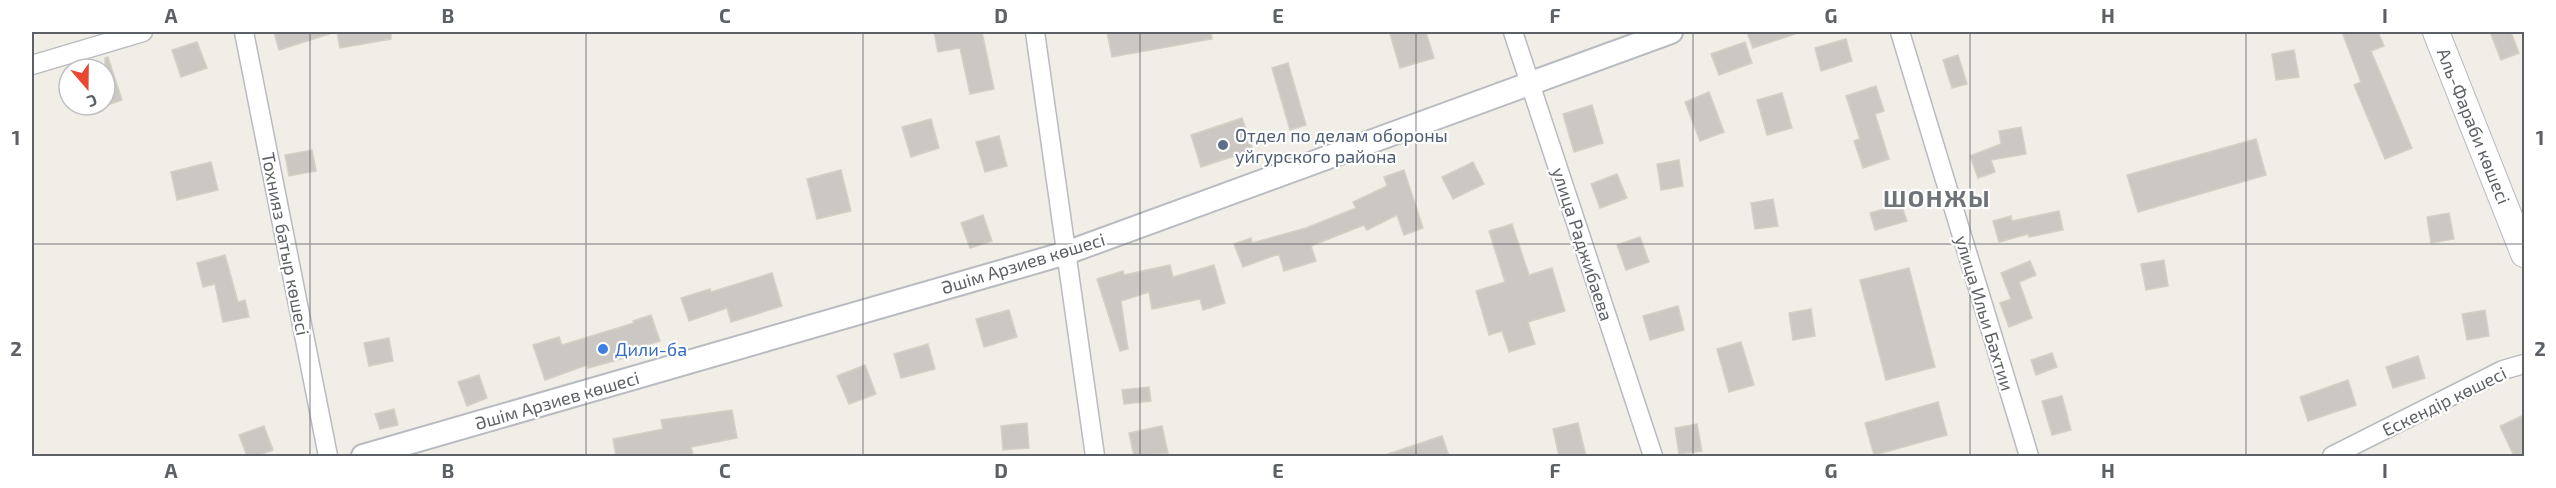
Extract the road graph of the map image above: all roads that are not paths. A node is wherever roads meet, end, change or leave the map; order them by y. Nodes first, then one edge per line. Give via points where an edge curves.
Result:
1 (143, 32) edge
2 (244, 32) edge
3 (1035, 32) edge
4 (1513, 32) edge
5 (1671, 32) edge
6 (1900, 32) edge
7 (2436, 32) edge
8 (32, 64) edge
9 (1529, 82) junction
10 (1066, 253) junction
11 (2524, 254) edge
12 (2524, 364) edge
13 (328, 456) edge
14 (363, 456) edge
15 (1095, 456) edge
16 (1653, 456) edge
17 (2029, 456) edge
18 (2332, 456) edge

1 - 8 street
2 - 13 street, Тохнияз батыр көшесі
3 - 10 street
4 - 9 street, улица Раджибаева
5 - 9 street, Әшім Арзиев көшесі
6 - 17 street, улица Ильи Бахтии
7 - 11 main road, Аль-Фараби көшесі
9 - 10 street, Әшім Арзиев көшесі
9 - 16 street, улица Раджибаева
10 - 14 street, Әшім Арзиев көшесі
10 - 15 street
12 - 18 street, Ескендір көшесі via 2502,370

